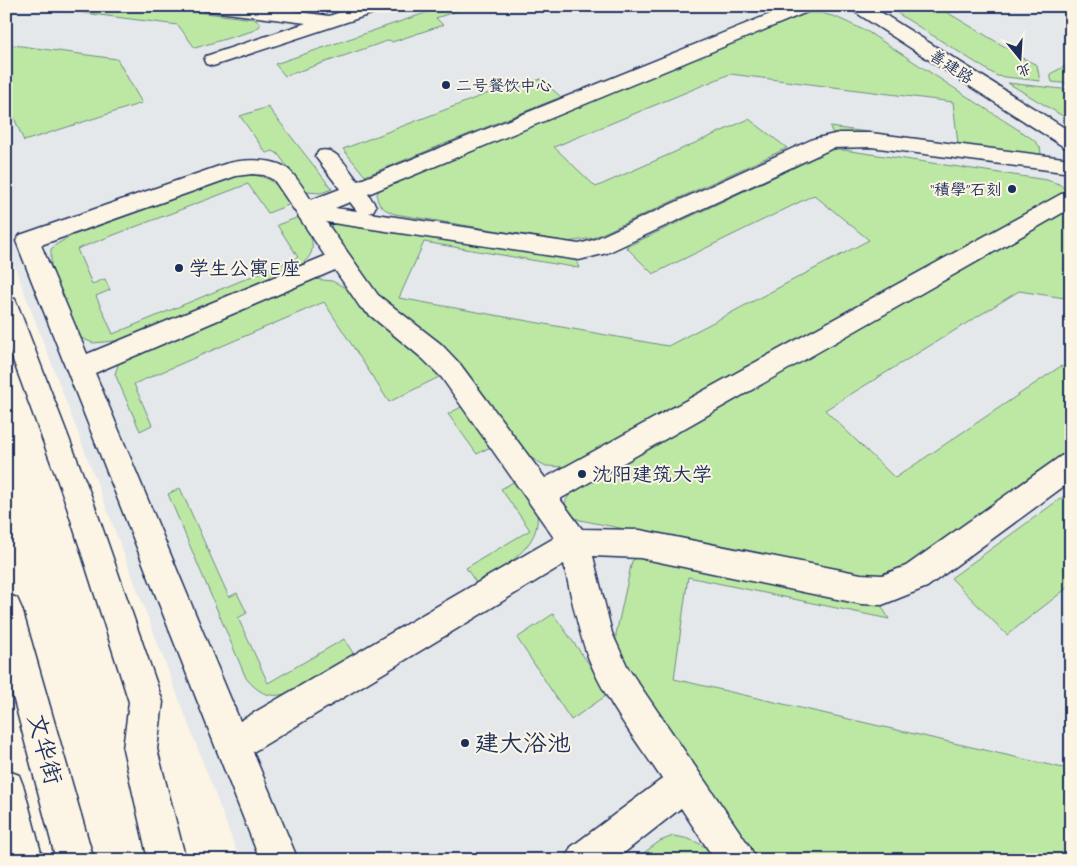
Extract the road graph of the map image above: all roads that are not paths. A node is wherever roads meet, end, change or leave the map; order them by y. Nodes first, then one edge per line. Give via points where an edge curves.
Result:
1 (211, 6) edge
2 (377, 6) edge
3 (806, 6) edge
4 (858, 6) edge
5 (332, 21) junction
6 (213, 60) dead end
7 (1071, 142) edge
8 (326, 156) dead end
9 (1071, 166) edge
10 (354, 191) junction
11 (1071, 198) edge
12 (306, 211) junction
13 (378, 222) junction
14 (340, 259) junction
15 (6, 306) edge
16 (80, 368) junction
17 (1071, 465) edge
18 (541, 495) junction
19 (574, 542) junction
20 (6, 609) edge
21 (232, 745) junction
22 (686, 783) junction
23 (6, 788) edge
24 (24, 860) edge
25 (75, 860) edge
26 (168, 860) edge
27 (279, 860) edge
28 (584, 860) edge
29 (737, 860) edge

1 - 5 street
2 - 5 street
3 - 10 street
4 - 7 street, 善建路
5 - 6 street
8 - 10 street
9 - 13 street via 871,140 831,141 599,247 579,252
10 - 12 street
10 - 13 street
11 - 18 street
12 - 13 street
12 - 14 street
12 - 16 street via 282,175 253,166 234,169 28,241
14 - 16 street
14 - 18 street via 369,302 445,364
15 - 26 street via 78,498 146,702 140,749
16 - 21 street
17 - 19 street via 916,577 882,590 861,589 640,544
18 - 19 street
19 - 21 street
19 - 22 street via 604,656 616,680
20 - 25 street, 文华街
21 - 27 street
22 - 28 street
22 - 29 street
23 - 24 street

